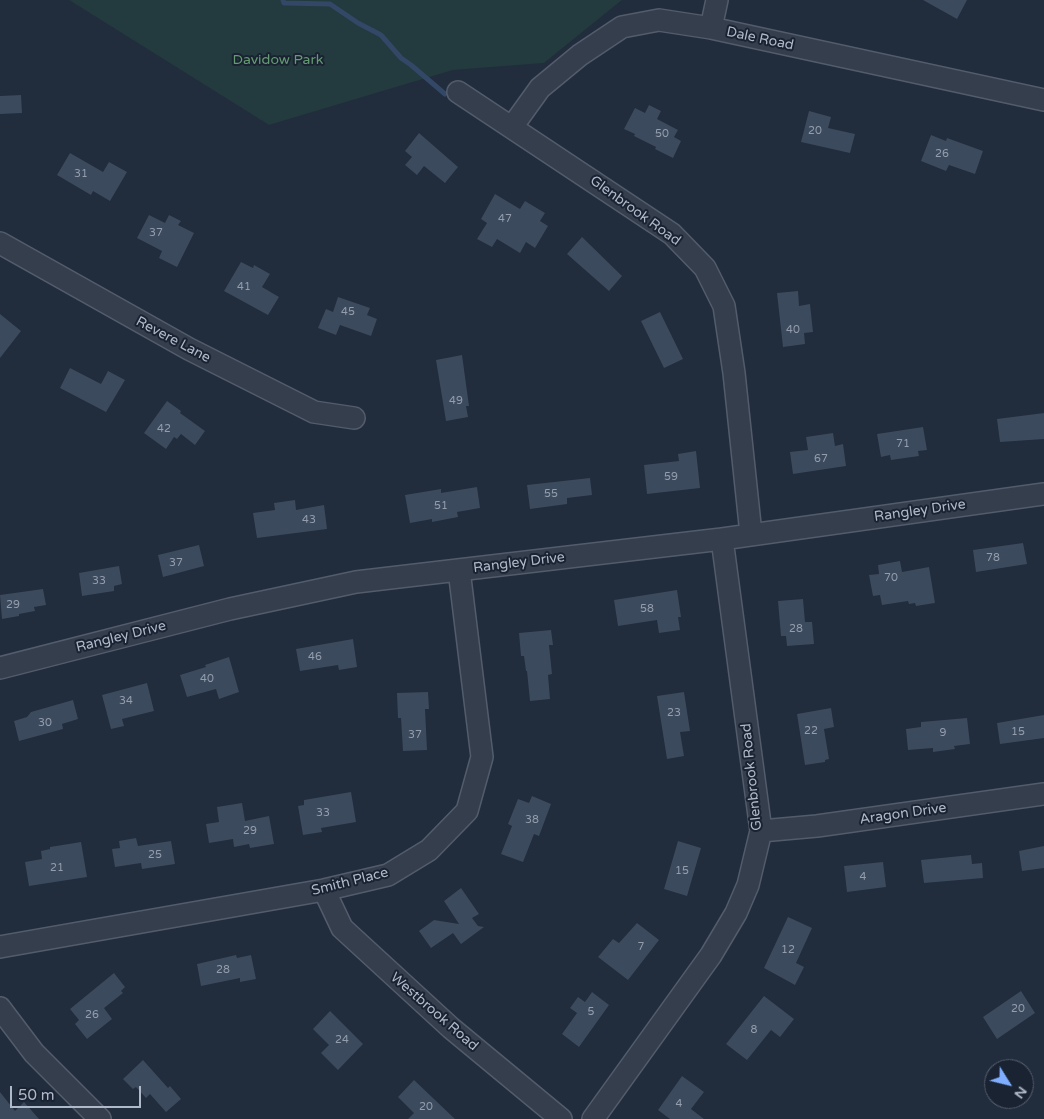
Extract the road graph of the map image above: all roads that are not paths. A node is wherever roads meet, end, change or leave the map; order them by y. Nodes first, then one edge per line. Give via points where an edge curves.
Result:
1 (717, 0) edge
2 (711, 28) junction
3 (458, 92) dead end
4 (1044, 100) edge
5 (512, 127) junction
6 (0, 243) edge
7 (354, 418) dead end
8 (1044, 494) edge
9 (751, 534) junction
10 (722, 539) junction
11 (459, 570) junction
12 (0, 668) edge
13 (1044, 794) edge
14 (761, 831) junction
15 (324, 890) junction
16 (0, 947) edge
17 (0, 1008) edge
18 (100, 1119) edge
19 (561, 1119) edge
20 (594, 1119) edge

1 - 2 street
2 - 4 street, Dale Road
2 - 5 street, Dale Road via 659,20 622,27 540,88
3 - 5 street, Glenbrook Road
5 - 9 street, Glenbrook Road via 672,234 705,268 724,306
6 - 7 street, Revere Lane via 181,344 314,412
8 - 9 street, Rangley Drive
9 - 10 street, Rangley Drive
10 - 11 street, Rangley Drive
10 - 14 street, Glenbrook Road
11 - 12 street, Rangley Drive via 346,584 230,609
11 - 15 street, Smith Place via 482,756 468,811 429,850 388,875
13 - 14 street, Aragon Drive
14 - 20 street, Glenbrook Road via 748,885 736,913 711,955
15 - 16 street, Smith Place
15 - 19 street, Westbrook Road via 342,928 451,1028
17 - 18 street via 34,1053

